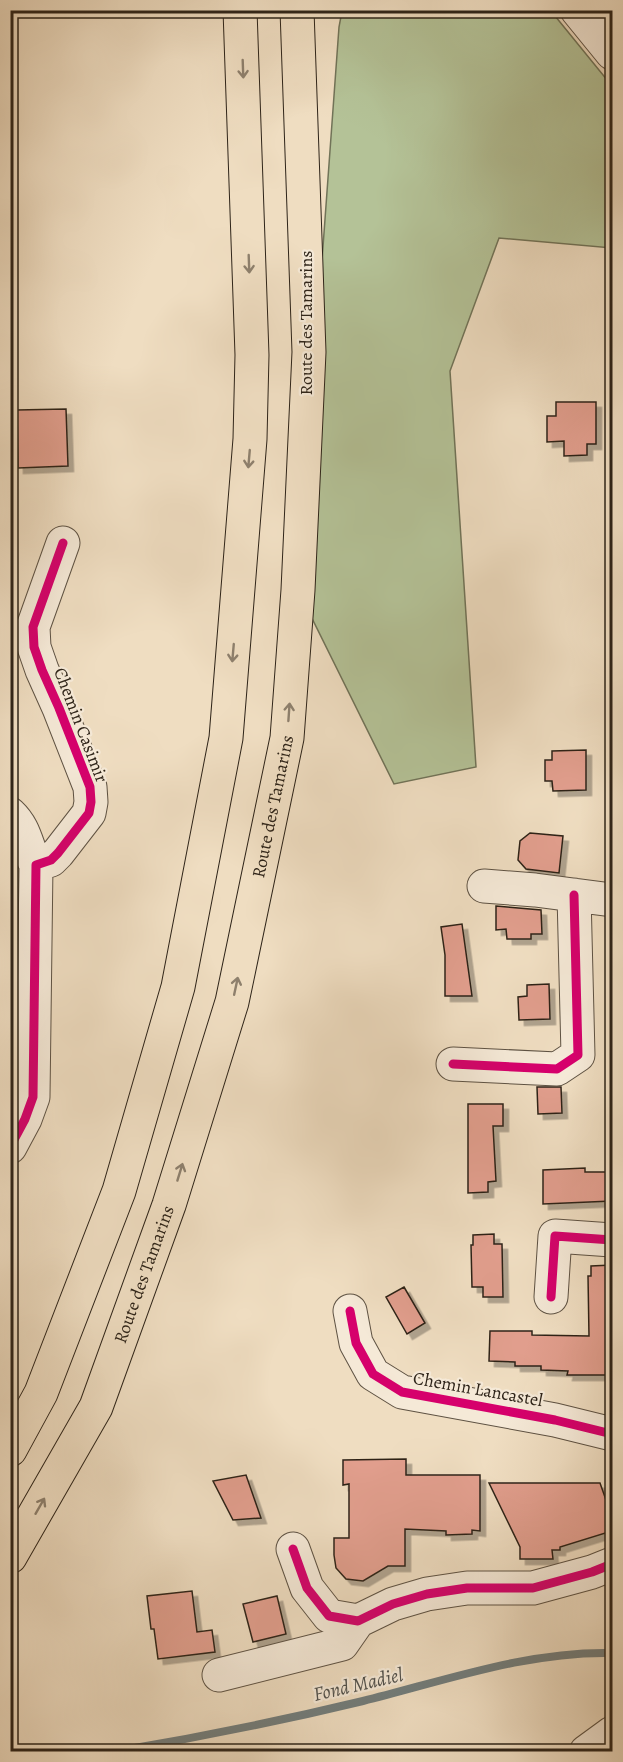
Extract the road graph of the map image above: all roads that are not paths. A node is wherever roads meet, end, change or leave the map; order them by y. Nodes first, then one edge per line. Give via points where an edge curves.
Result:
1 (240, 10) edge
2 (297, 10) edge
3 (577, 10) edge
4 (612, 53) edge
5 (63, 543) dead end
6 (10, 814) edge
7 (36, 865) junction
8 (484, 886) dead end
9 (574, 895) junction
10 (612, 900) edge
11 (453, 1065) dead end
12 (10, 1148) edge
13 (612, 1240) edge
14 (551, 1297) dead end
15 (350, 1311) dead end
16 (612, 1434) edge
17 (10, 1450) edge
18 (293, 1549) dead end
19 (10, 1557) edge
20 (612, 1564) edge
21 (358, 1621) junction
22 (219, 1675) dead end
23 (612, 1733) edge
24 (586, 1752) edge

1 -> 17 highway via 250,439 226,738 178,987 119,1191 41,1393
19 -> 2 highway, Route des Tamarins via 96,1407 170,1205 232,1002 287,738 309,352
3 - 4 street
5 - 7 street, Chemin Casimir via 33,627 34,647 90,787 91,802 89,813 58,853
6 - 7 street via 21,825
7 - 12 street via 33,1097
8 - 9 street
9 - 10 street
9 - 11 street via 578,1055 557,1069
13 - 14 street via 555,1236
15 - 16 street, Chemin Lancastel via 356,1343 373,1374 402,1392
18 - 21 street via 307,1588 329,1616
20 - 21 street via 533,1588 467,1588 427,1594 393,1604
21 - 22 street via 342,1644
23 - 24 street

